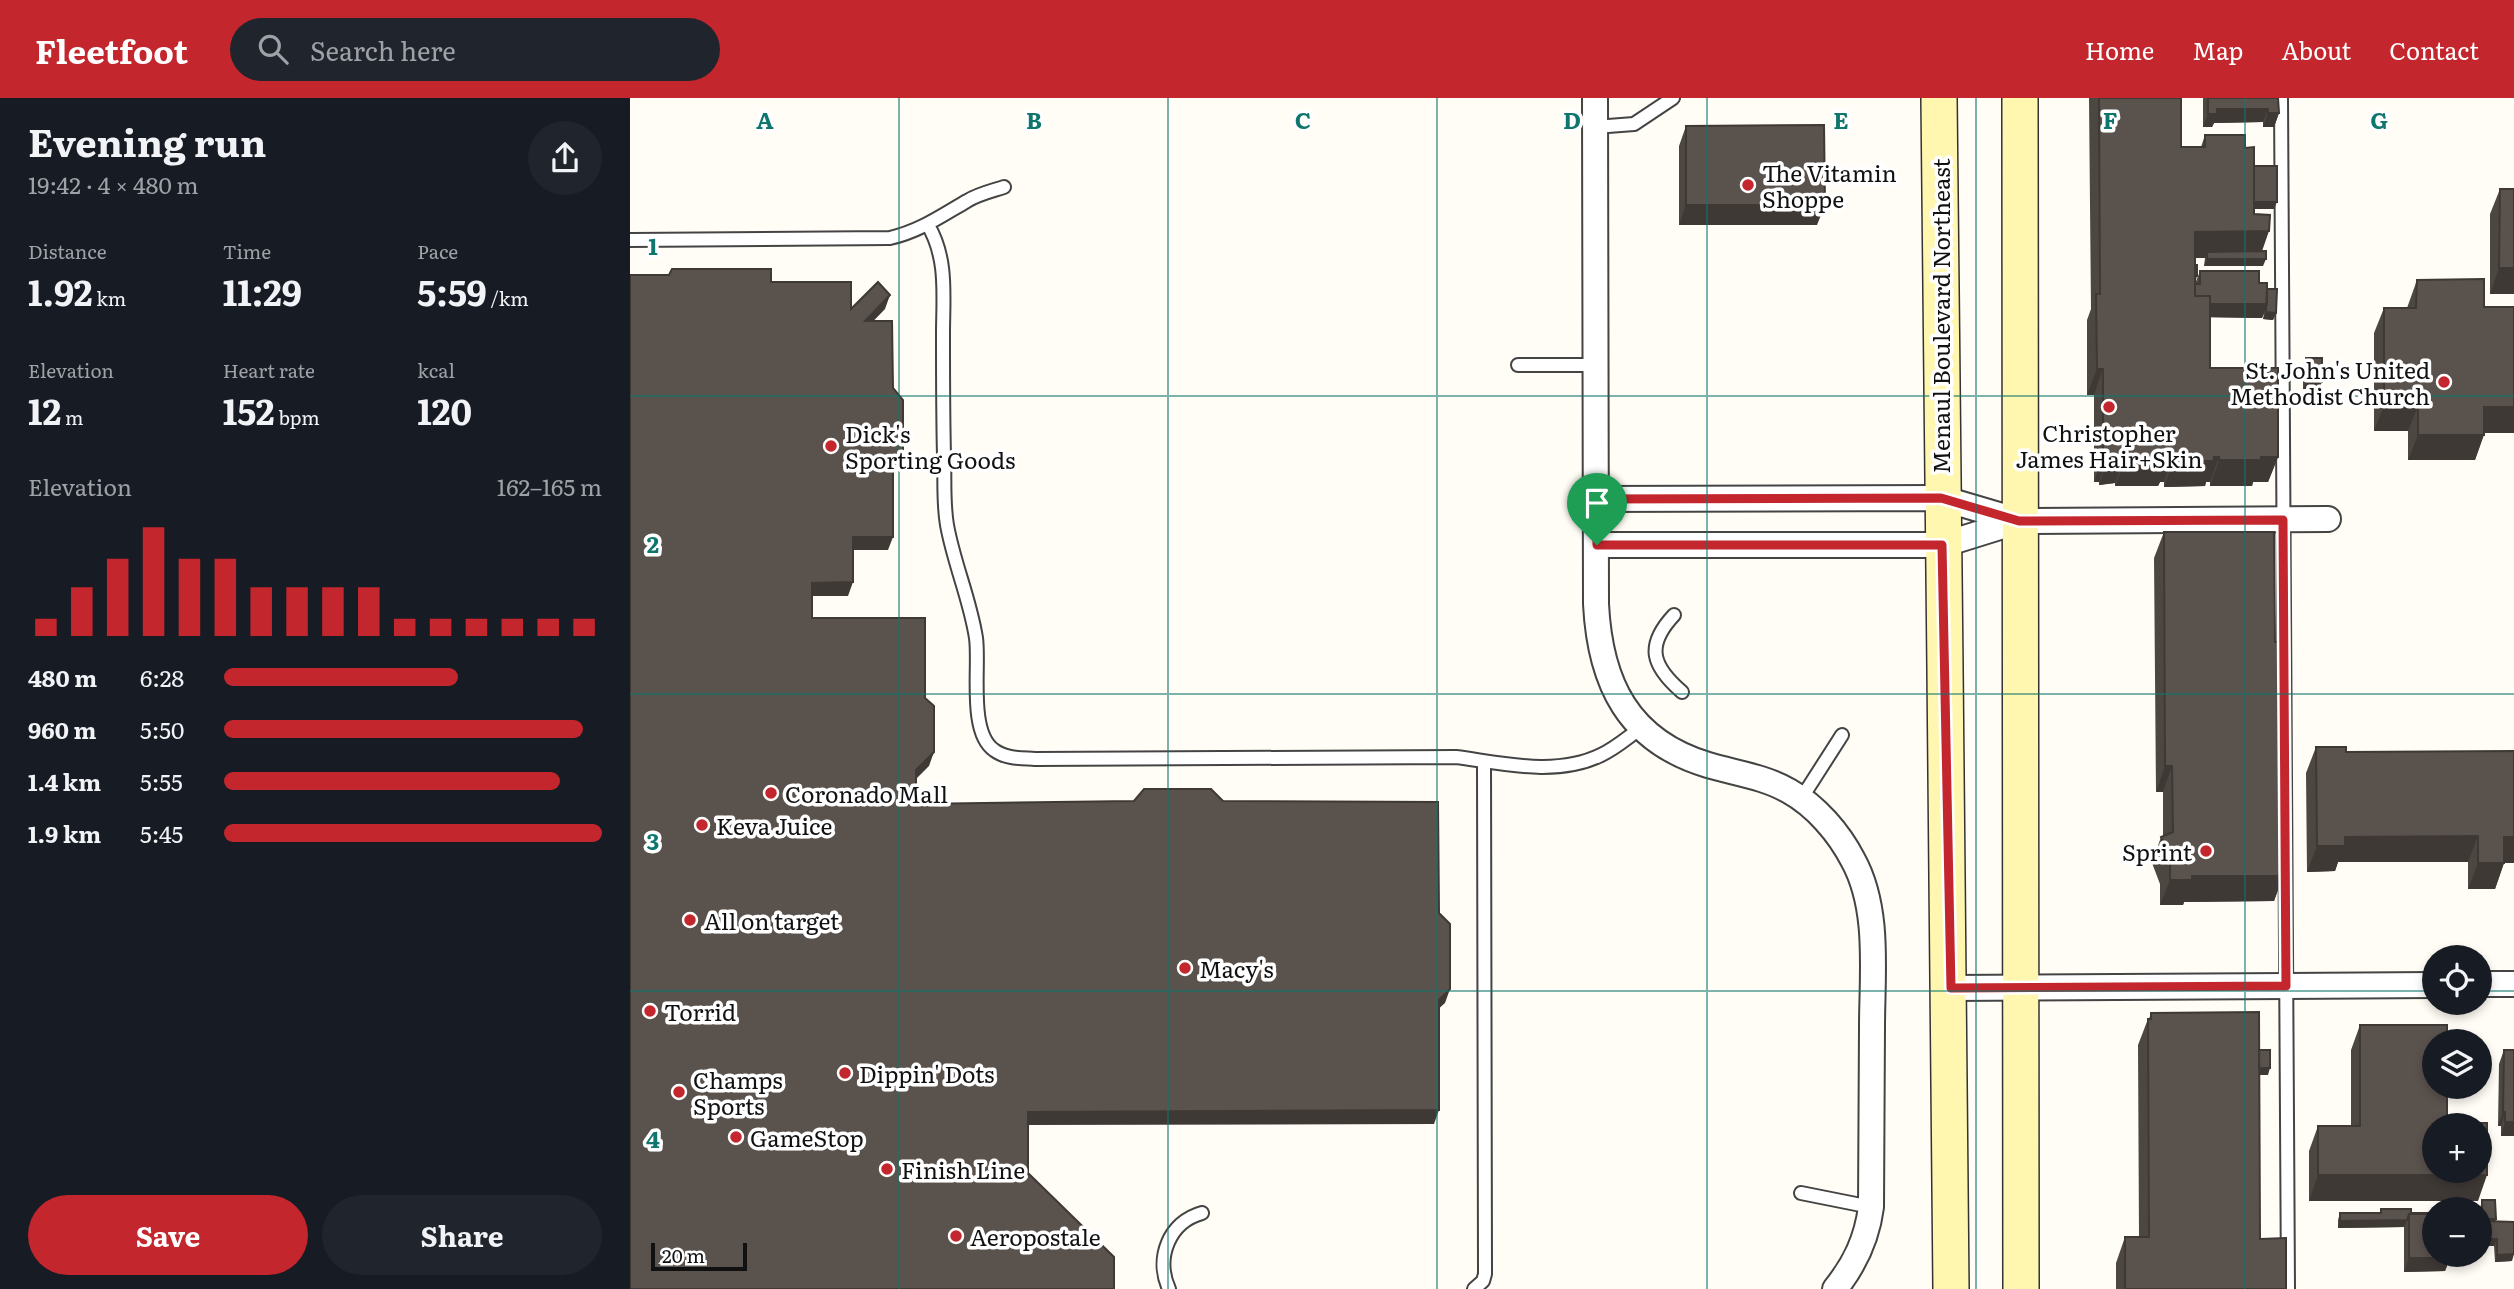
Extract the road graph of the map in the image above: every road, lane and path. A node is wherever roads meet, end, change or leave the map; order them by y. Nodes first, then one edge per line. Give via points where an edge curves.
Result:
1 (1595, 98) edge
2 (1674, 98) edge
3 (1939, 98) edge
4 (2020, 98) edge
5 (2281, 98) edge
6 (1595, 127) junction
7 (1004, 187) dead end
8 (928, 225) junction
9 (630, 240) edge
10 (1518, 365) dead end
11 (1596, 365) junction
12 (1941, 498) junction
13 (1596, 499) junction
14 (2328, 519) dead end
15 (2283, 520) junction
16 (2019, 521) junction
17 (1597, 545) junction
18 (1942, 545) junction
19 (1674, 615) dead end
20 (1682, 692) dead end
21 (1642, 728) junction
22 (1842, 735) dead end
23 (1484, 762) junction
24 (1801, 799) junction
25 (2514, 984) edge
26 (2422, 985) edge
27 (2492, 985) edge
28 (2286, 986) junction
29 (2021, 987) junction
30 (1951, 988) junction
31 (1801, 1193) dead end
32 (1871, 1207) junction
33 (1202, 1213) dead end
34 (1169, 1289) edge
35 (1474, 1289) edge
36 (1835, 1289) edge
37 (1951, 1289) edge
38 (2021, 1289) edge
39 (2288, 1289) edge

1 - 6 street
2 - 6 lane via 1634,124
3 - 12 main road, Menaul Boulevard Northeast
4 - 16 main road
5 - 15 lane
6 - 11 street
7 - 8 lane via 968,200
8 - 9 lane via 881,238
8 - 23 lane via 943,261 947,524 977,642 979,723 992,749 1007,757 1035,759 1456,757
10 - 11 lane
11 - 13 street
12 - 13 street
12 - 16 street
12 - 18 main road, Menaul Boulevard Northeast
13 - 17 street
14 - 15 street
15 - 16 street
15 - 28 lane
16 - 18 street
16 - 29 main road
17 - 18 street
17 - 21 street via 1599,644 1611,682
18 - 30 main road, Menaul Boulevard Northeast
19 - 20 lane via 1660,630 1656,662
21 - 23 lane via 1603,754 1573,764
21 - 24 street via 1668,748 1774,784
22 - 24 lane
23 - 35 lane via 1485,1274
24 - 32 street via 1842,842 1868,899 1872,949
25 - 27 street
26 - 28 street
28 - 29 street
28 - 39 lane
29 - 30 street
29 - 38 main road
30 - 37 main road, Menaul Boulevard Northeast
31 - 32 lane
32 - 36 street via 1862,1246
33 - 34 lane via 1190,1216 1170,1236 1164,1268

